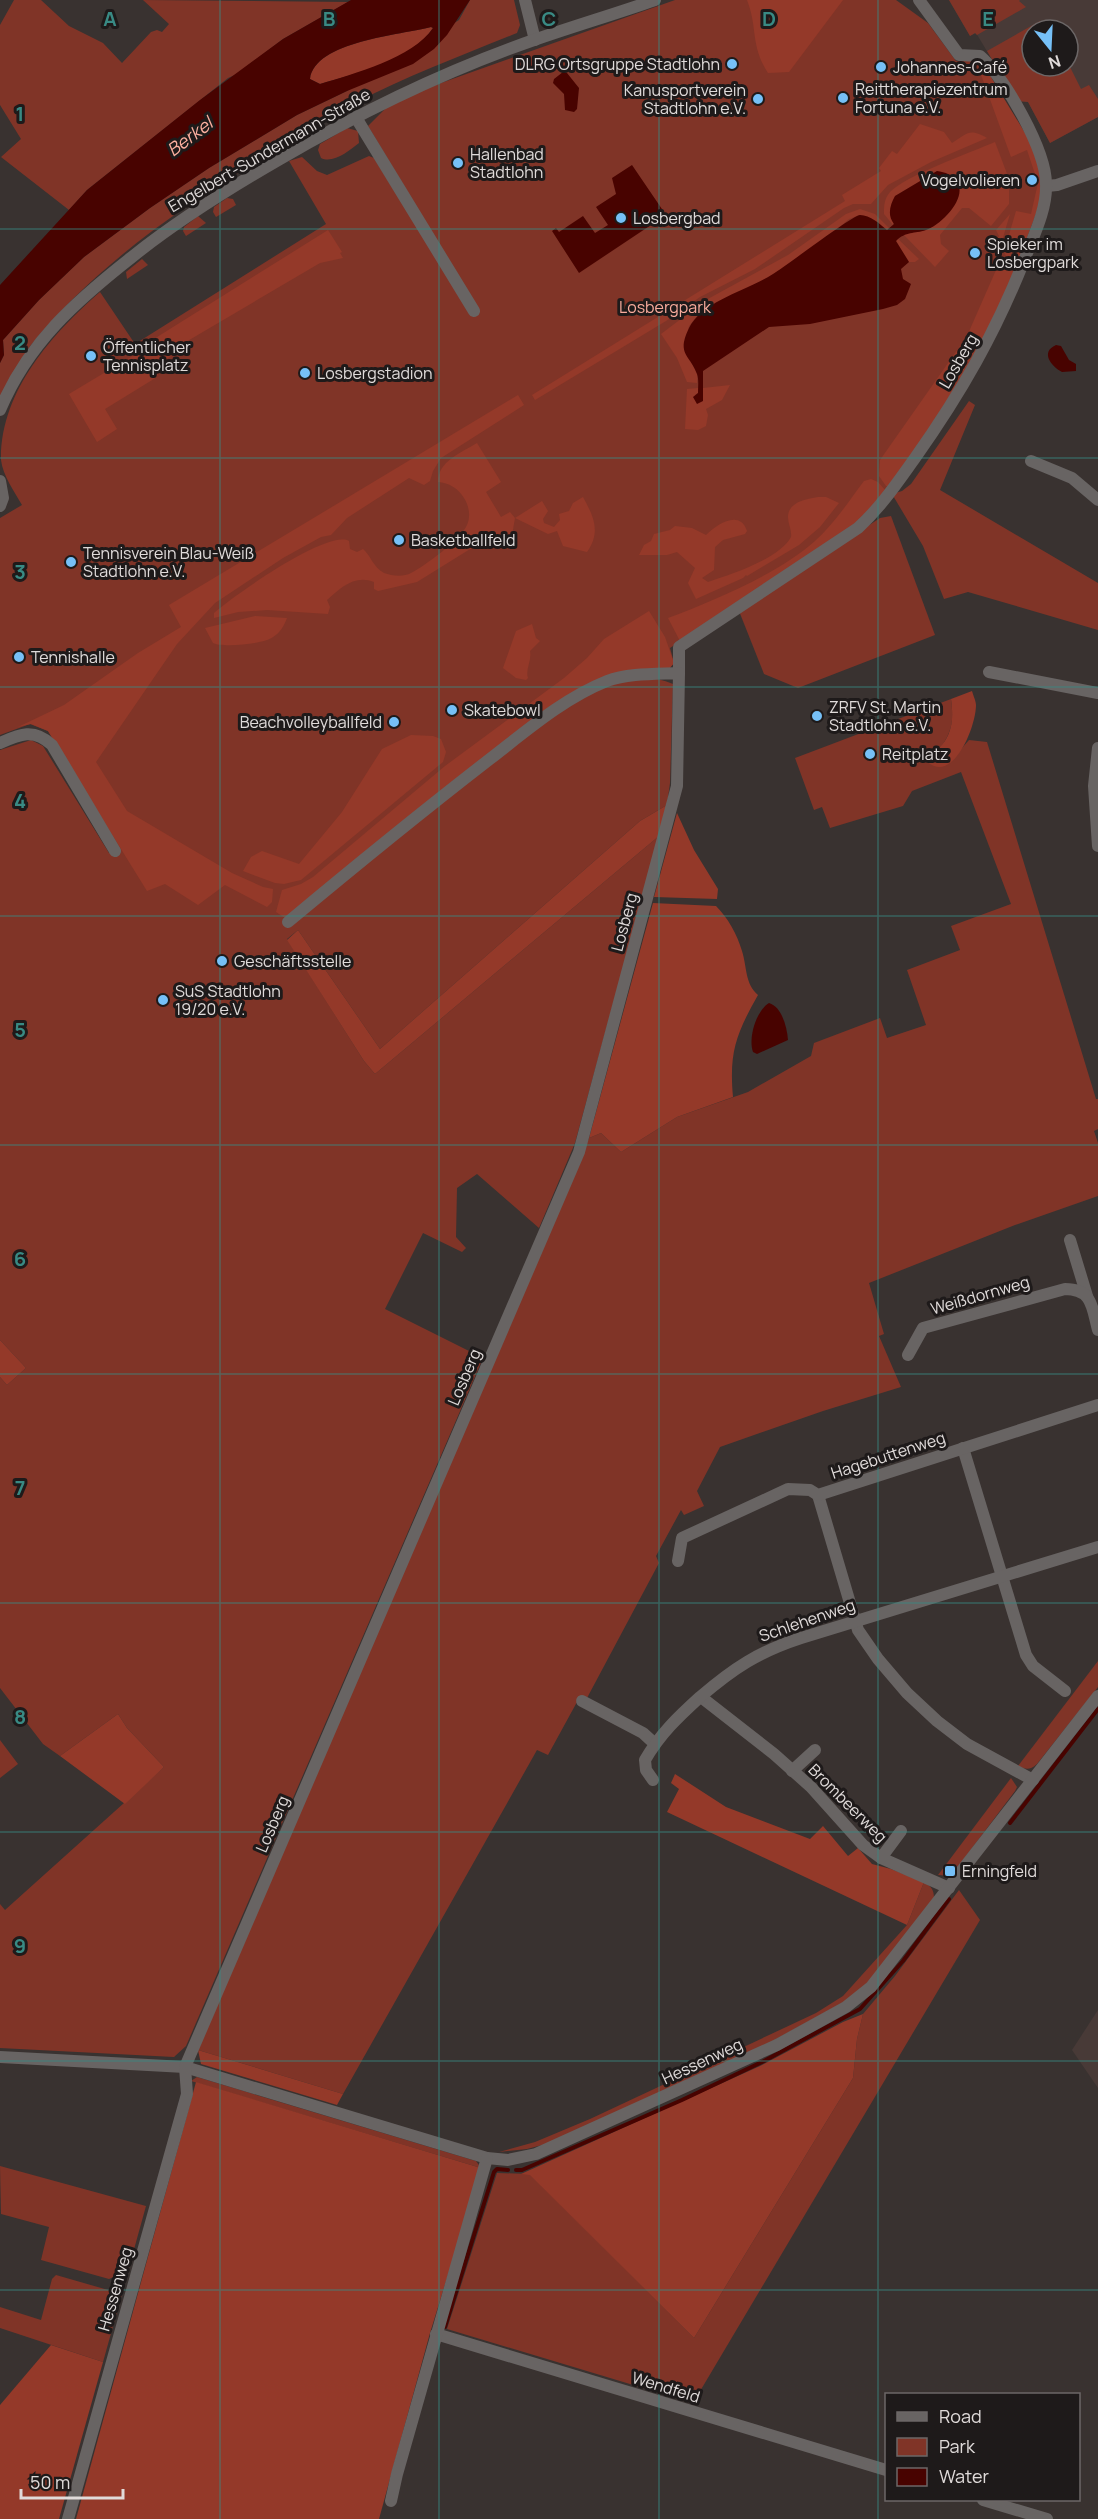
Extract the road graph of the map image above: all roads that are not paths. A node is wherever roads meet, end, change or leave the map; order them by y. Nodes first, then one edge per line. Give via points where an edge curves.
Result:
1 (525, 0) edge
2 (655, 0) edge
3 (919, 0) edge
4 (535, 40) junction
5 (355, 116) junction
6 (1098, 171) edge
7 (1047, 186) junction
8 (474, 311) dead end
9 (0, 410) edge
10 (1031, 461) dead end
11 (0, 481) edge
12 (1098, 500) edge
13 (0, 506) edge
14 (989, 672) dead end
15 (679, 673) junction
16 (1098, 693) edge
17 (0, 743) edge
18 (1098, 748) edge
19 (1098, 846) edge
20 (115, 851) dead end
21 (288, 922) dead end
22 (1070, 1240) dead end
23 (1082, 1293) junction
24 (1098, 1330) edge
25 (908, 1355) dead end
26 (1098, 1405) edge
27 (963, 1448) junction
28 (818, 1495) junction
29 (1098, 1547) edge
30 (678, 1562) dead end
31 (1002, 1576) junction
32 (855, 1621) junction
33 (1065, 1691) dead end
34 (1098, 1696) edge
35 (701, 1697) junction
36 (582, 1701) dead end
37 (655, 1744) junction
38 (815, 1750) dead end
39 (792, 1771) junction
40 (653, 1780) dead end
41 (1033, 1780) junction
42 (901, 1831) dead end
43 (881, 1858) junction
44 (949, 1888) junction
45 (0, 2057) edge
46 (185, 2067) junction
47 (487, 2158) junction
48 (436, 2334) junction
49 (885, 2470) edge
50 (391, 2501) dead end
51 (989, 2501) edge
52 (68, 2519) edge
53 (1047, 2519) edge

1 - 4 street
2 - 4 street, Engelbert-Sundermann-Straße
3 - 7 street, Losberg via 959,55 980,56 994,70 1032,135
4 - 5 street, Engelbert-Sundermann-Straße
5 - 8 street
5 - 9 street, Engelbert-Sundermann-Straße via 203,206 114,271 39,342 12,381
6 - 7 street
7 - 15 street, Losberg via 1034,236 990,340 933,432 876,512 858,528 679,647
10 - 12 street via 1072,478
11 - 13 street
14 - 16 street
15 - 21 street via 609,681 580,694 420,813
15 - 46 street, Losberg via 677,786 579,1152
17 - 20 street via 33,733 44,737
18 - 19 street via 1094,786
22 - 23 street
23 - 24 street
23 - 25 street, Weißdornweg via 1065,1288 923,1328
26 - 27 street, Hagebuttenweg
27 - 28 street, Hagebuttenweg
27 - 31 street
28 - 30 street, Hagebuttenweg via 810,1490 788,1489 682,1538
28 - 32 street
29 - 31 street, Schlehenweg
31 - 32 street, Schlehenweg
31 - 33 street via 1028,1661
32 - 35 street, Schlehenweg via 760,1653 728,1673
32 - 41 street via 885,1668 937,1721 967,1744
34 - 41 street, Hessenweg
35 - 37 street, Schlehenweg via 672,1722
35 - 39 street, Brombeerweg
36 - 37 street via 643,1733
37 - 40 street, Schlehenweg via 645,1760
38 - 39 street, Brombeerweg
39 - 43 street, Brombeerweg via 863,1845
41 - 44 street, Hessenweg
42 - 43 street, Brombeerweg
43 - 44 street, Brombeerweg
44 - 47 street, Hessenweg via 884,1973 846,2007 777,2045 577,2138 536,2154 508,2160
45 - 46 street, Hessenweg
46 - 47 street, Hessenweg
46 - 52 street, Hessenweg via 187,2094
47 - 48 street
48 - 49 street, Wendfeld
48 - 50 street
51 - 53 street

